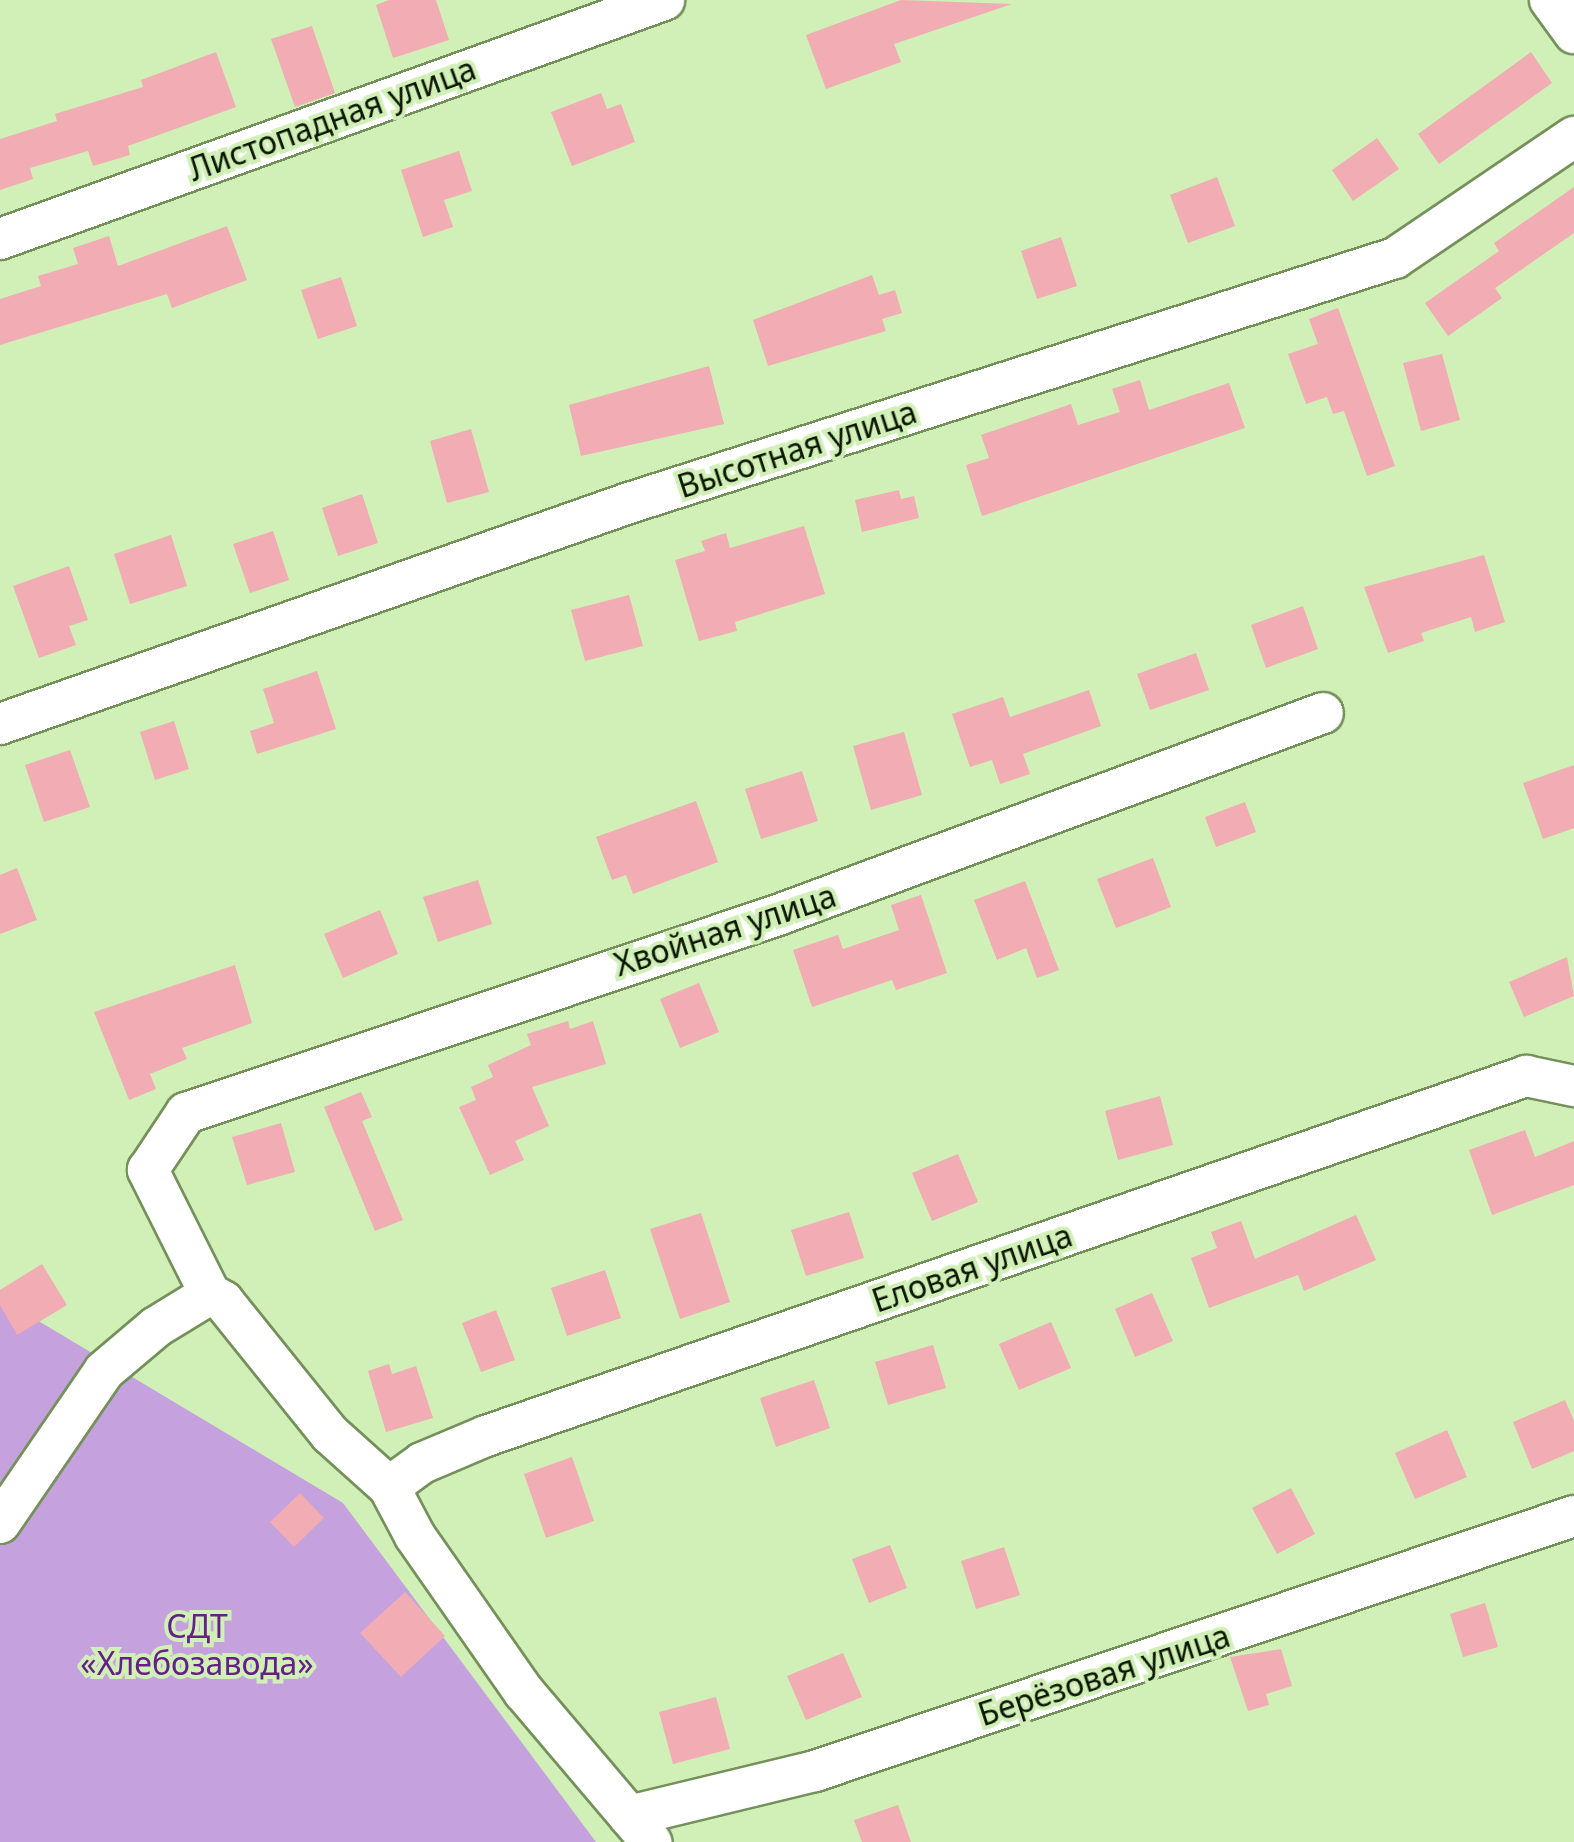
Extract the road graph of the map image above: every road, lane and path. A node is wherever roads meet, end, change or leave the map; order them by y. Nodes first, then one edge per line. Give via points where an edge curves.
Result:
1 (664, 0) edge
2 (1550, 0) edge
3 (1574, 33) edge
4 (1574, 137) edge
5 (0, 238) edge
6 (1323, 714) dead end
7 (0, 724) edge
8 (1569, 1083) edge
9 (210, 1294) junction
10 (389, 1487) junction
11 (1574, 1516) edge
12 (0, 1523) edge
13 (640, 1829) edge

1 - 5 street, Листопадная улица
2 - 3 street
4 - 7 street, Высотная улица via 1395,258 629,503
6 - 9 street, Хвойная улица via 778,914 186,1113 148,1170
8 - 10 street, Еловая улица via 1526,1076 486,1436 422,1463
9 - 10 street via 330,1434
9 - 12 street via 156,1327 104,1372
10 - 13 street via 415,1536 524,1692
11 - 13 street, Берёзовая улица

